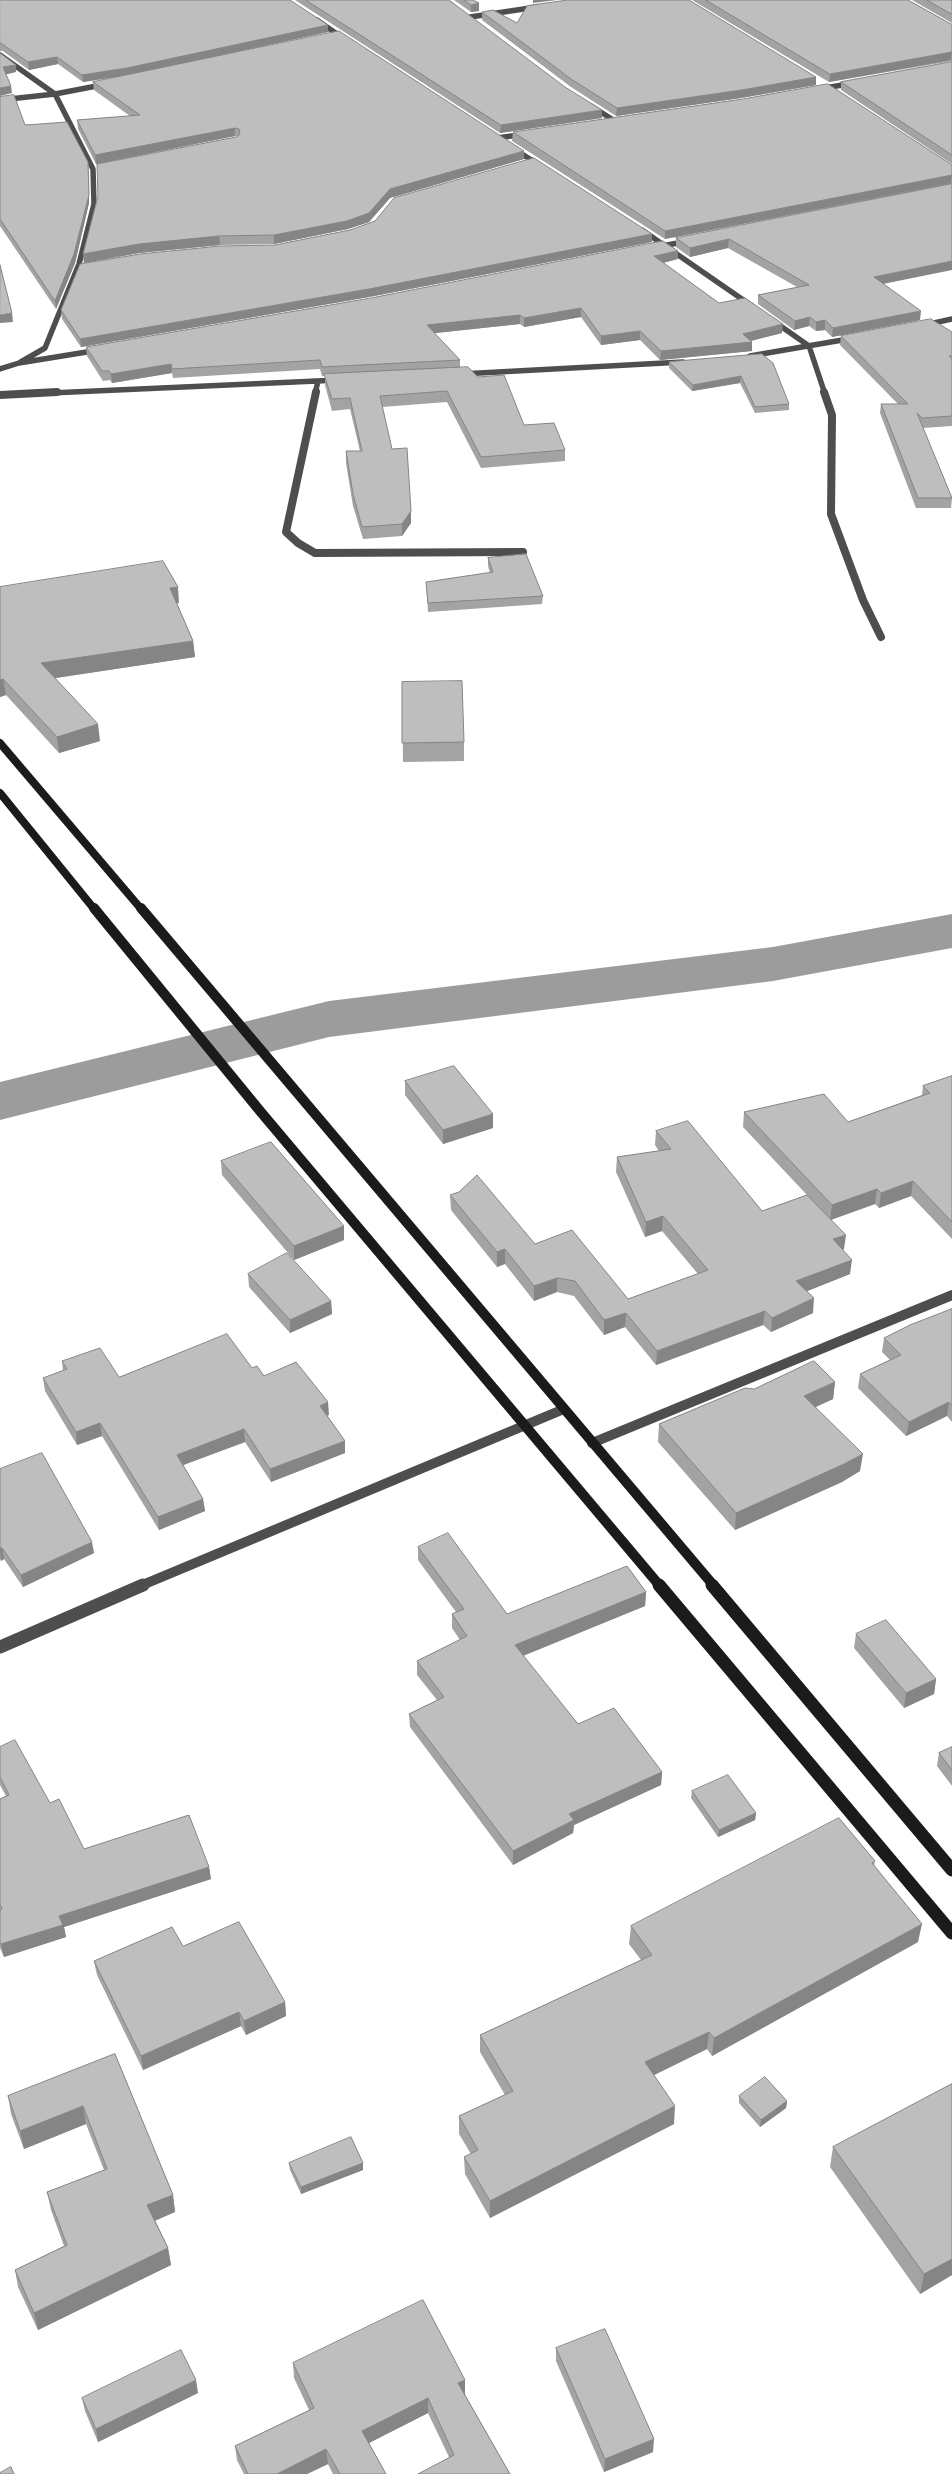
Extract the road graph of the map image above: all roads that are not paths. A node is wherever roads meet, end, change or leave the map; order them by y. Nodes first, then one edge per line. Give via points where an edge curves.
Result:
1 (544, 6) edge
2 (462, 11) edge
3 (309, 15) edge
4 (470, 17) junction
5 (477, 22) edge
6 (338, 35) junction
7 (329, 37) edge
8 (346, 41) edge
9 (0, 55) edge
10 (865, 81) edge
11 (820, 82) edge
12 (113, 83) edge
13 (828, 87) junction
14 (809, 91) edge
15 (836, 93) edge
16 (56, 94) junction
17 (0, 100) edge
18 (584, 101) edge
19 (625, 120) edge
20 (615, 121) junction
21 (606, 123) edge
22 (536, 132) edge
23 (488, 133) edge
24 (497, 138) junction
25 (534, 162) junction
26 (524, 164) edge
27 (102, 167) edge
28 (92, 169) junction
29 (550, 172) edge
30 (632, 224) edge
31 (694, 240) edge
32 (666, 245) junction
33 (646, 249) edge
34 (86, 268) edge
35 (76, 269) junction
36 (761, 312) edge
37 (769, 318) edge
38 (952, 319) edge
39 (914, 326) edge
40 (866, 336) edge
41 (809, 346) junction
42 (106, 349) edge
43 (743, 357) edge
44 (694, 361) edge
45 (19, 363) junction
46 (0, 369) edge
47 (457, 374) edge
48 (348, 379) edge
49 (318, 381) junction
50 (0, 395) edge
51 (523, 552) edge
52 (881, 637) dead end
53 (0, 743) edge
54 (0, 793) edge
55 (952, 1295) edge
56 (564, 1409) junction
57 (525, 1426) junction
58 (592, 1443) junction
59 (0, 1647) edge
60 (952, 1870) edge
61 (952, 1933) edge

1 - 4 street
2 - 4 street
3 - 6 street
4 - 5 street
6 - 7 street
6 - 8 street
9 - 16 street
10 - 13 street
11 - 13 street
12 - 16 street
13 - 14 street
13 - 15 street
16 - 17 street
16 - 28 street
18 - 20 street
19 - 20 street
20 - 21 street
22 - 24 street
23 - 24 street
24 - 25 street
25 - 26 street
25 - 29 street
27 - 28 street
28 - 35 street via 94,204
30 - 32 street
31 - 32 street
32 - 33 street
32 - 36 street
34 - 35 street
35 - 45 street via 45,348
37 - 41 street
38 - 39 street
40 - 41 street
41 - 43 street
41 - 52 street via 832,415 831,514 863,600
42 - 45 street
44 - 47 street
45 - 46 street
48 - 49 street
49 - 50 street
49 - 51 street via 286,532 298,543 314,552
53 - 56 main road
54 - 57 main road via 260,1111
55 - 58 street
56 - 57 street
56 - 58 main road
57 - 59 street via 256,1536
57 - 61 main road
58 - 60 main road

